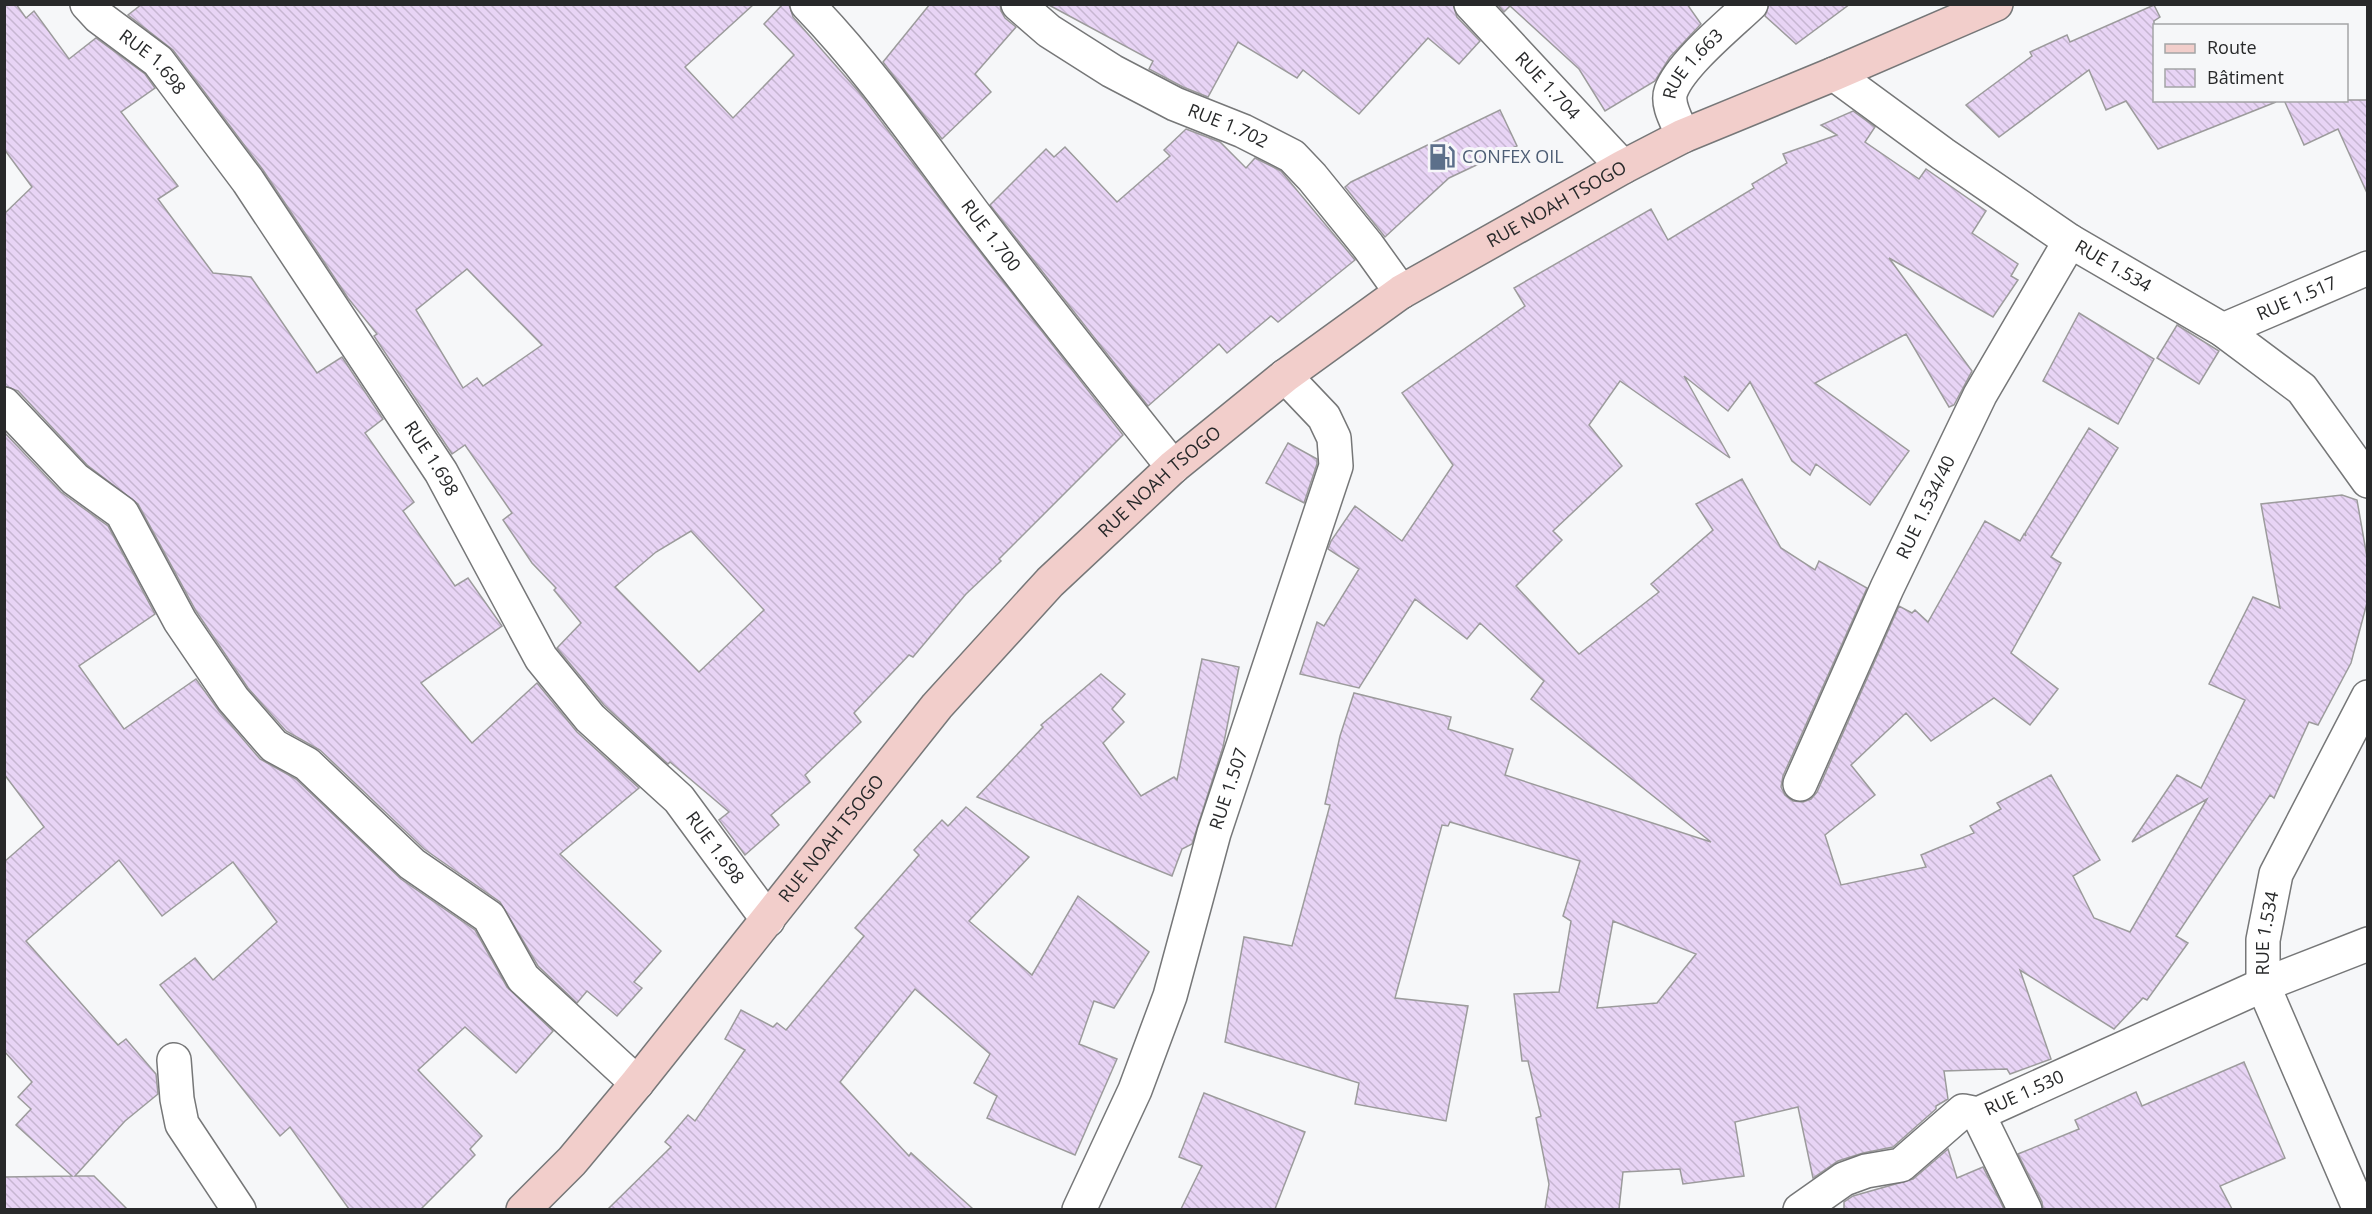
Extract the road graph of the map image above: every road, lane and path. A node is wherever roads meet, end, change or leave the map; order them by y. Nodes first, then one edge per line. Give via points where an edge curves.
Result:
1 (87, 4) edge
2 (807, 4) edge
3 (1018, 4) edge
4 (1471, 4) edge
5 (1751, 4) edge
6 (1996, 4) edge
7 (1834, 75) junction
8 (1683, 136) junction
9 (1623, 167) junction
10 (2070, 241) junction
11 (2367, 268) edge
12 (1401, 292) junction
13 (2223, 330) junction
14 (1285, 376) junction
15 (4, 404) edge
16 (1173, 467) junction
17 (2367, 481) edge
18 (2367, 696) edge
19 (1800, 784) dead end
20 (768, 920) junction
21 (2367, 944) edge
22 (2263, 986) junction
23 (174, 1060) dead end
24 (637, 1083) junction
25 (1978, 1114) junction
26 (239, 1209) edge
27 (523, 1209) edge
28 (1079, 1209) edge
29 (1800, 1209) edge
30 (2025, 1209) edge
31 (2360, 1209) edge

1 - 20 street, RUE 1.698 via 158,61 248,182 441,472 541,658 590,718 679,799
2 - 16 street, RUE 1.700 via 886,94 1025,281
3 - 12 street, RUE 1.702 via 1049,31 1112,71 1292,156 1368,246
4 - 9 street, RUE 1.704
5 - 8 street, RUE 1.663 via 1686,67 1670,92 1671,108
6 - 7 main road, RUE NOAH TSOGO
7 - 8 main road, RUE NOAH TSOGO
7 - 10 street, RUE 1.534
8 - 9 main road, RUE NOAH TSOGO
9 - 12 main road, RUE NOAH TSOGO
10 - 13 street, RUE 1.534
10 - 19 street, RUE 1.534/40 via 1980,395 1887,588
11 - 13 street, RUE 1.517
12 - 14 main road, RUE NOAH TSOGO
13 - 17 street, RUE 1.534 via 2302,389
14 - 16 main road, RUE NOAH TSOGO
14 - 28 street, RUE 1.507 via 1324,417 1334,438 1336,466 1214,833 1170,996 1135,1090
15 - 24 street via 75,479 122,513 180,621 233,699 274,746 307,764 412,864 489,917 523,978
16 - 20 main road, RUE NOAH TSOGO via 1050,582 937,706
18 - 22 street, RUE 1.534 via 2276,874 2263,940
20 - 24 main road, RUE NOAH TSOGO
21 - 22 street, RUE 1.530
22 - 25 street, RUE 1.530
22 - 31 street, RUE 1.534
23 - 26 street via 182,1124
24 - 27 main road, RUE NOAH TSOGO via 572,1161
25 - 29 street, RUE 1.530 via 1963,1111 1901,1165 1844,1179
25 - 30 street

